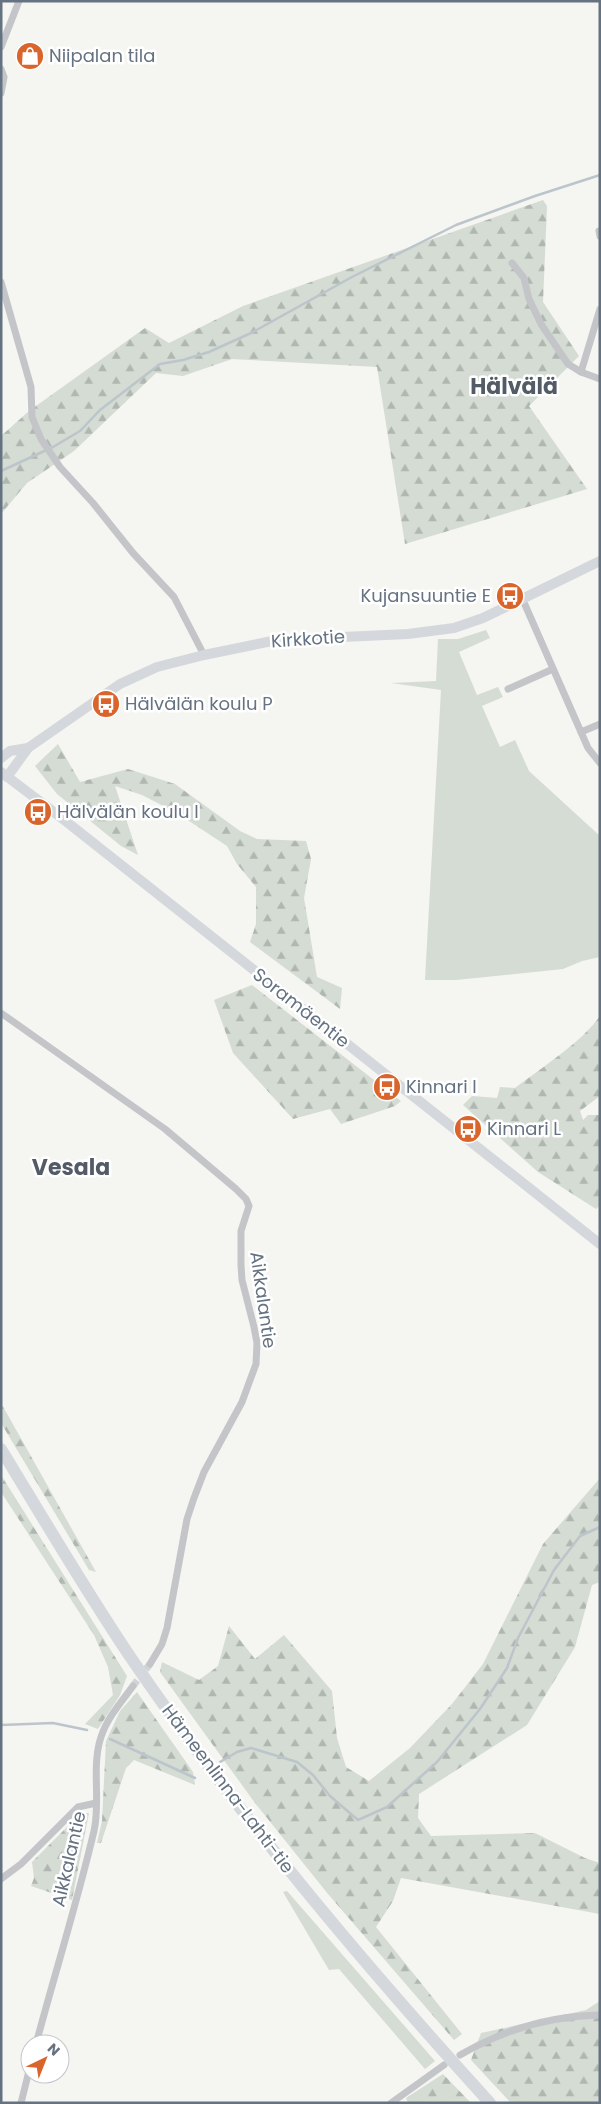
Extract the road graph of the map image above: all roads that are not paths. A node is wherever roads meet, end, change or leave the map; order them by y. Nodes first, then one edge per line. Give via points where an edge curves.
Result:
1 (19, 1) edge
2 (1, 47) edge
3 (1, 69) edge
4 (1, 93) edge
5 (512, 263) dead end
6 (1, 282) edge
7 (600, 309) edge
8 (581, 372) junction
9 (600, 379) edge
10 (600, 561) edge
11 (522, 598) junction
12 (204, 655) junction
13 (554, 669) junction
14 (508, 689) dead end
15 (600, 724) edge
16 (581, 732) junction
17 (28, 748) junction
18 (1, 758) edge
19 (600, 763) edge
20 (4, 774) edge
21 (1, 1013) edge
22 (600, 1244) edge
23 (1, 1449) edge
24 (150, 1664) tunnel mouth
25 (133, 1686) tunnel mouth
26 (96, 1803) junction
27 (1, 1879) edge
28 (600, 2015) edge
29 (39, 2034) edge
30 (460, 2055) dead end
31 (444, 2065) dead end
32 (25, 2084) edge
33 (20, 2103) edge
34 (391, 2103) edge
35 (490, 2103) edge

1 - 2 street
3 - 4 street via 4,77
5 - 8 street via 524,278 529,299 541,324 568,364
6 - 12 street via 30,387 32,416 41,439 60,467 174,597
7 - 8 street
8 - 9 street
10 - 11 street, Kirkkotie
11 - 12 street, Kirkkotie via 483,618 454,628 408,634 277,640
11 - 13 street
12 - 17 street, Kirkkotie via 157,667 120,684
13 - 14 street
13 - 16 street
15 - 16 street
16 - 19 street
17 - 18 street, Kirkkotie via 10,751
17 - 20 street, Kirkkotie
20 - 22 street, Soramäentie
21 - 24 street, Aikkalantie via 165,1129 246,1199 249,1206 241,1231 241,1265 257,1344 256,1364 242,1402 208,1464 194,1498 187,1519 167,1628
23 - 35 highway, Hämeenlinna-Lahti-tie via 128,1654 216,1777 354,1950
25 - 26 street, Aikkalantie via 101,1735
26 - 27 street via 78,1807 21,1864
26 - 29 street, Aikkalantie via 95,1824 85,1867
28 - 30 street via 566,2017 515,2029
31 - 34 street
32 - 33 street

